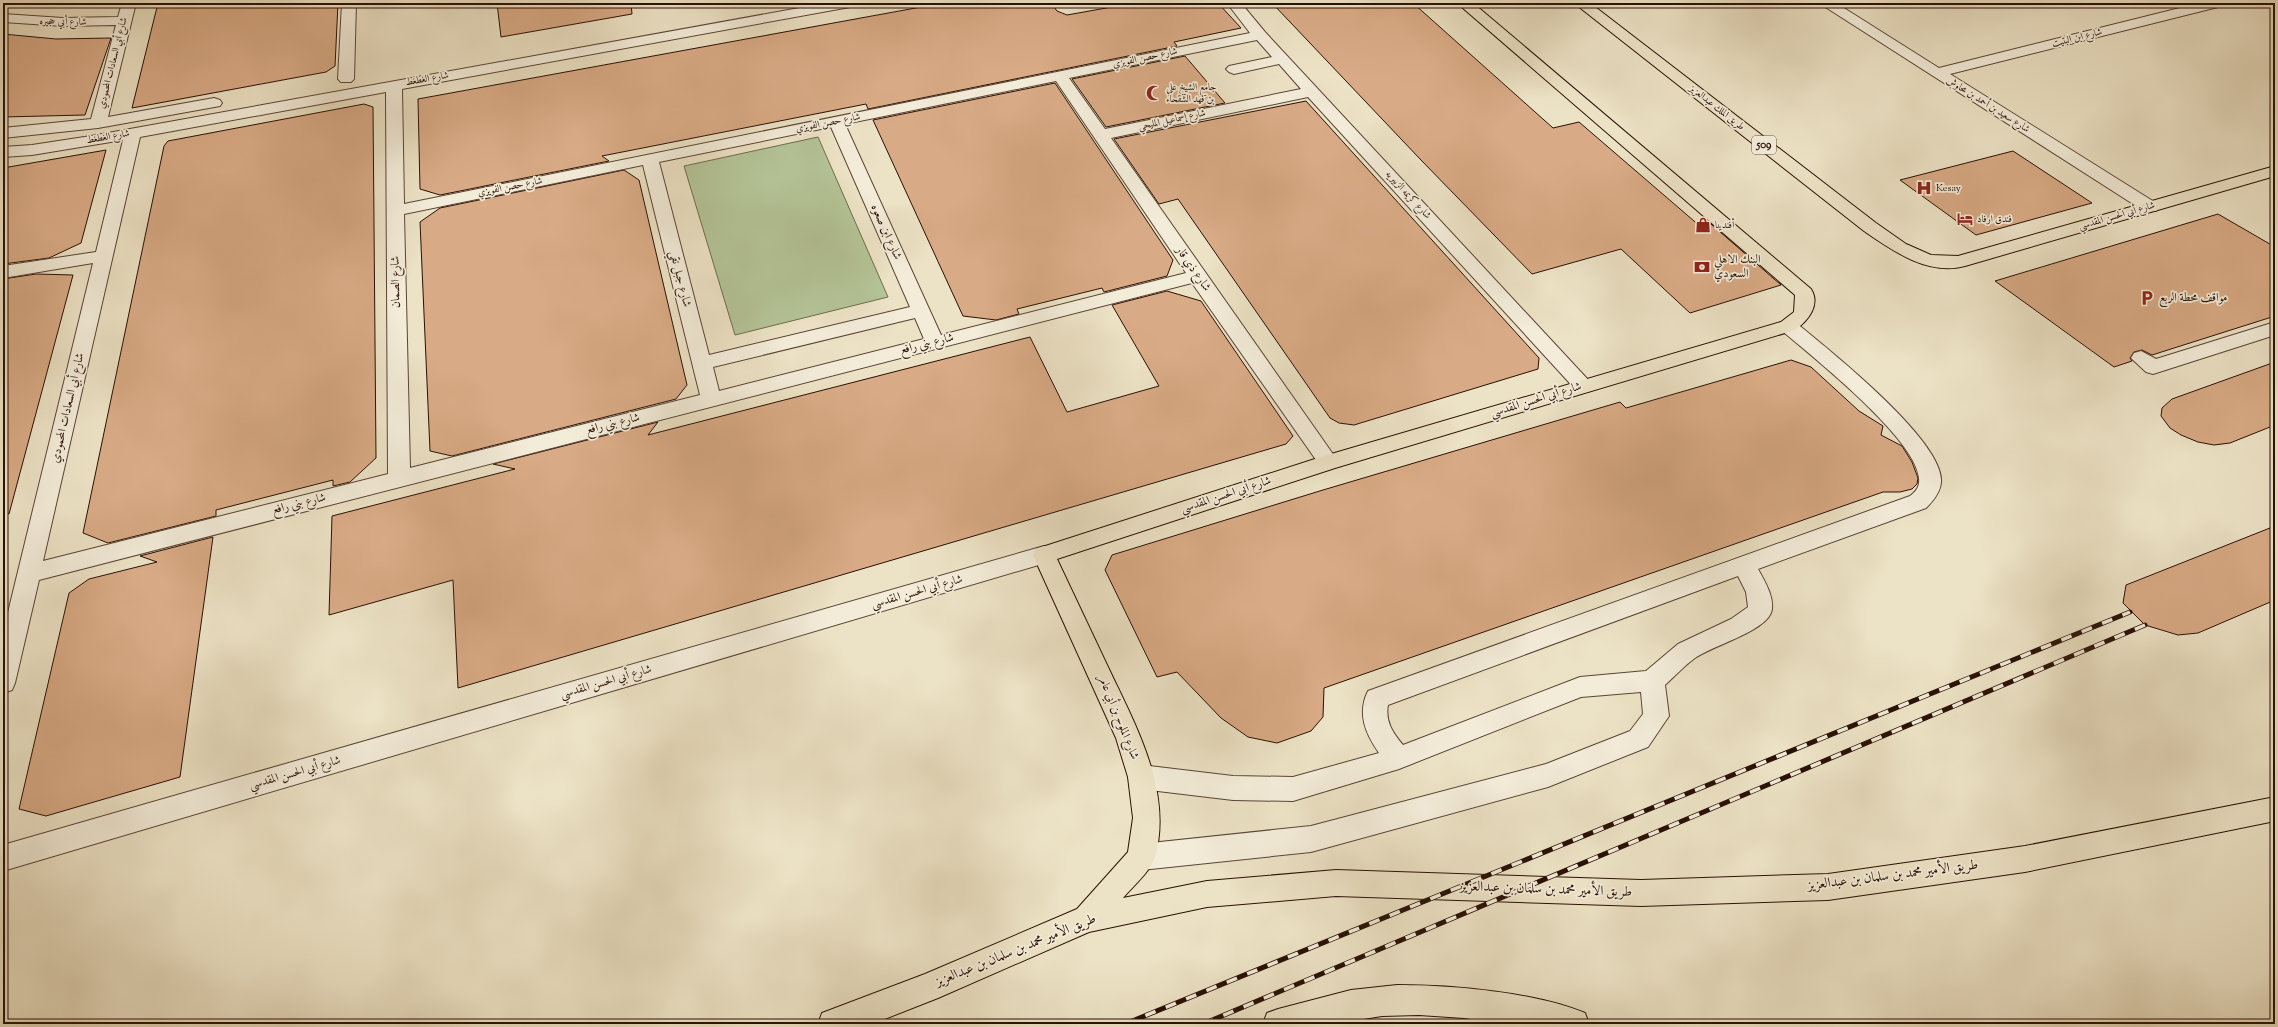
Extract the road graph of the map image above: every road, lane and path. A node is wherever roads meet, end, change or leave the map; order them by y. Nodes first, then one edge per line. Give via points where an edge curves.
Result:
1 (129, 3) edge
2 (349, 3) edge
3 (769, 3) edge
4 (850, 3) edge
5 (1234, 3) edge
6 (1464, 3) edge
7 (1581, 3) edge
8 (1826, 3) edge
9 (2217, 3) edge
10 (3, 18) edge
11 (675, 20) dead end
12 (124, 21) junction
13 (1260, 35) junction
14 (1283, 59) junction
15 (1234, 69) dead end
16 (1936, 73) junction
17 (362, 76) dead end
18 (390, 76) junction
19 (1060, 76) junction
20 (280, 91) dead end
21 (1313, 91) junction
22 (226, 100) dead end
23 (279, 106) junction
24 (836, 121) junction
25 (98, 124) junction
26 (3, 133) edge
27 (133, 133) junction
28 (1101, 135) junction
29 (3, 152) edge
30 (650, 159) junction
31 (2272, 173) edge
32 (2150, 207) junction
33 (395, 211) junction
34 (104, 256) junction
35 (1959, 262) joint
36 (3, 272) edge
37 (1197, 276) junction
38 (921, 310) junction
39 (1788, 326) junction
40 (2275, 328) edge
41 (935, 342) junction
42 (2141, 358) dead end
43 (702, 363) junction
44 (1583, 386) junction
45 (711, 399) junction
46 (1328, 462) junction
47 (399, 479) junction
48 (1044, 554) junction
49 (1744, 565) junction
50 (30, 573) junction
51 (6, 656) edge
52 (1652, 681) junction
53 (3, 683) edge
54 (1399, 758) junction
55 (1141, 778) junction
56 (2275, 809) edge
57 (1141, 857) junction
58 (3, 858) edge
59 (1087, 919) junction
60 (833, 1024) edge
61 (1278, 1024) edge
62 (1574, 1024) edge

1 - 12 street, شارع أبي السعادات المحمودي
2 - 17 street via 338,80
3 - 11 street
4 - 18 street, شارع الغطغط
5 - 13 street, شارع كريمه الزبيريه
6 - 39 main road, شارع أبي الحسن المقدسي via 1804,293 1806,308 1802,317
7 - 35 main road, طريق الملك عبدالعزيز / 509 via 1900,248 1928,260
8 - 16 street, شارع سعيد بن أحمد بن محاوش
9 - 16 street, شارع ابن البتيت
10 - 12 street, شارع أبي حجيره via 63,22
12 - 25 street, شارع أبي السعادات المحمودي
13 - 14 street, شارع كريمه الزبيريه
13 - 19 street, شارع حصن الفويزي
14 - 15 street
14 - 21 street, شارع كريمه الزبيريه
16 - 32 street, شارع سعيد بن أحمد بن محاوش
18 - 23 street, شارع الغطغط
18 - 33 street, شارع الصمان
19 - 24 street, شارع حصن الفويزي
19 - 28 street, شارع ذي قار
20 - 23 street
21 - 28 street, شارع إسماعيل المليحي
21 - 44 street, شارع كريمه الزبيريه
22 - 25 street, شارع الغطغط
23 - 27 street, شارع الغطغط
24 - 30 street, شارع حصن الفويزي
24 - 38 street, شارع ابن صعوه
25 - 26 street, شارع الغطغط
27 - 29 street, شارع الغطغط via 32,150
27 - 34 street, شارع أبي السعادات المحمودي
28 - 37 street, شارع ذي قار
30 - 33 street, شارع حصن الفويزي
30 - 43 street, شارع جبل نقي
31 - 32 main road, شارع أبي الحسن المقدسي
32 - 35 main road, شارع أبي الحسن المقدسي
33 - 47 street, شارع الصمان
34 - 36 street
34 - 50 street, شارع أبي السعادات المحمودي
37 - 41 street, شارع بني رافع
37 - 46 street, شارع ذي قار
38 - 41 street, شارع ابن صعوه
38 - 43 street
39 - 44 main road, شارع أبي الحسن المقدسي
39 - 49 street via 1874,402 1915,445 1928,469 1931,484 1929,491 1918,502
40 - 42 street via 2154,367
41 - 45 street, شارع بني رافع
43 - 45 street, شارع جبل نقي
44 - 46 main road, شارع أبي الحسن المقدسي
45 - 47 street, شارع بني رافع
46 - 48 main road, شارع أبي الحسن المقدسي
47 - 50 street, شارع بني رافع
48 - 55 main road, شارع الملوح بن أبي عامر via 1129,738
48 - 58 street, شارع أبي الحسن المقدسي
49 - 52 street via 1757,588 1760,611 1739,626 1687,652
49 - 54 street via 1377,698 1374,716 1376,728
50 - 51 street, شارع أبي السعادات المحمودي
51 - 53 street, شارع أبي السعادات المحمودي
52 - 54 street via 1580,687
52 - 57 street via 1656,716 1639,739 1548,775 1311,839
54 - 55 street via 1293,789 1233,788
55 - 57 main road, شارع الملوح بن أبي عامر via 1146,818
56 - 59 main road, طريق الأمير محمد بن سلمان بن عبدالعزيز via 2025,859 1828,887 1641,893 1336,883 1207,894
57 - 59 main road
59 - 60 main road, طريق الأمير محمد بن سلمان بن عبدالعزيز via 928,988
61 - 62 main road via 1332,1009 1396,1000 1462,1003 1526,1012

